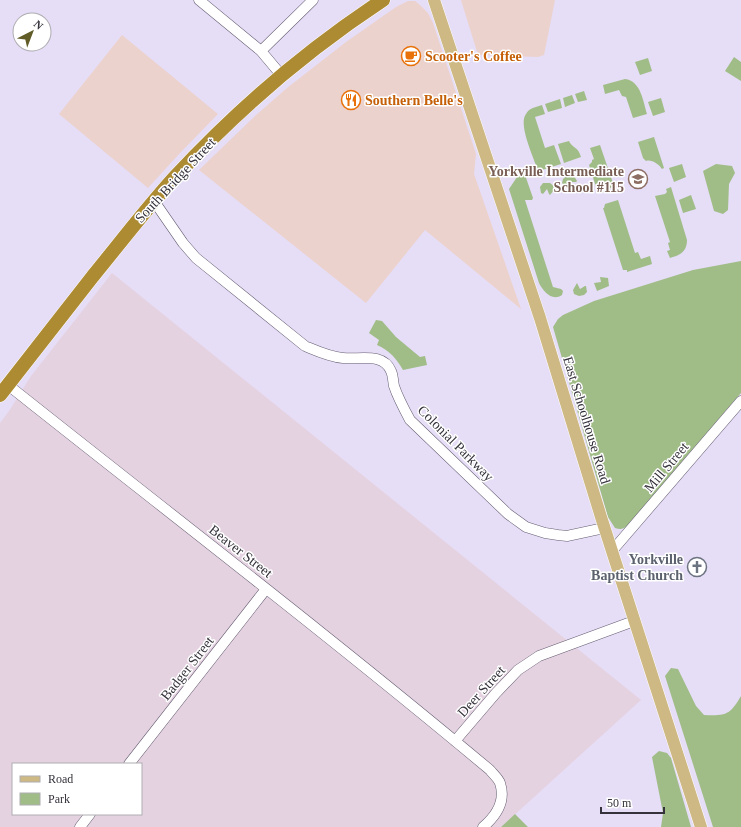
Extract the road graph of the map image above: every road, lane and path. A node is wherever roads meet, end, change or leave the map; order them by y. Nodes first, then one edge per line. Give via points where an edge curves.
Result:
1 (199, 0) edge
2 (313, 0) edge
3 (383, 0) edge
4 (434, 0) edge
5 (444, 0) edge
6 (442, 23) junction
7 (261, 51) junction
8 (282, 76) junction
9 (154, 201) junction
10 (4, 390) edge
11 (741, 402) edge
12 (604, 528) junction
13 (612, 552) junction
14 (266, 589) junction
15 (634, 621) junction
16 (455, 741) junction
17 (130, 763) edge
18 (89, 815) edge
19 (80, 827) edge
20 (483, 827) edge
21 (701, 827) edge

1 - 7 street
2 - 7 street
3 - 8 highway, South Bridge Street via 325,41
4 - 6 main road, East Schoolhouse Road
5 - 6 main road, East Schoolhouse Road
6 - 12 main road, East Schoolhouse Road via 540,318
7 - 8 street
8 - 9 highway, South Bridge Street via 220,131
9 - 10 highway, South Bridge Street
9 - 12 street, Colonial Parkway via 196,258 305,346 322,354 342,358 377,359 385,363 391,371 399,401 410,420 508,514 526,527 545,533 567,536
10 - 14 street, Beaver Street via 91,452
11 - 13 street, Mill Street
12 - 13 main road, East Schoolhouse Road
13 - 15 main road, East Schoolhouse Road
14 - 16 street, Beaver Street
14 - 17 street, Badger Street
15 - 16 street, Deer Street via 539,656 518,670
15 - 21 main road, East Schoolhouse Road
16 - 20 street via 490,770 499,782 502,796 499,809 492,820
18 - 19 street

